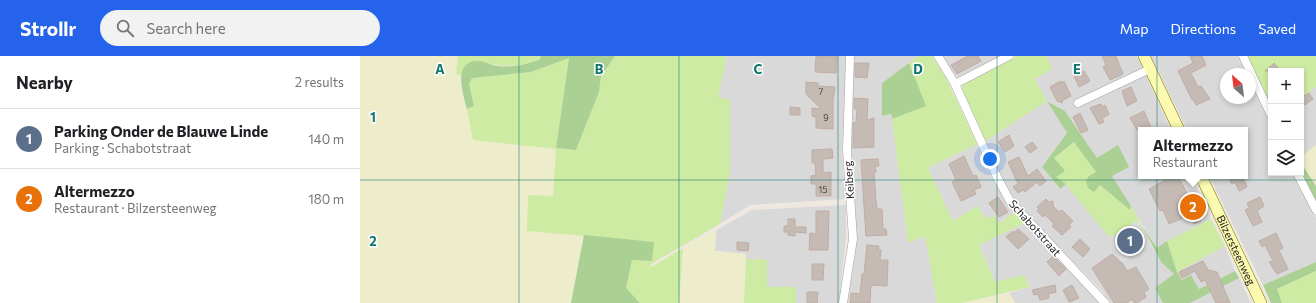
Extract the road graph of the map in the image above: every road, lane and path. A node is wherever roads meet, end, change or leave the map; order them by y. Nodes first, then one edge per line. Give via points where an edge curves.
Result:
1 (850, 56) edge
2 (938, 56) edge
3 (1009, 56) edge
4 (1144, 56) edge
5 (1243, 56) edge
6 (1150, 69) junction
7 (956, 84) junction
8 (1078, 103) dead end
9 (1268, 109) edge
10 (1178, 127) edge
11 (1299, 176) edge
12 (1202, 179) edge
13 (1316, 210) edge
14 (843, 303) edge
15 (1105, 303) edge
16 (1261, 303) edge

1 - 14 street, Keiberg via 847,150 853,239
2 - 7 street, Schabotstraat
3 - 7 street
4 - 6 main road
5 - 9 street
6 - 8 street
6 - 10 main road
7 - 15 street, Schabotstraat via 1010,201
11 - 13 street
12 - 16 main road, Bilzersteenweg

